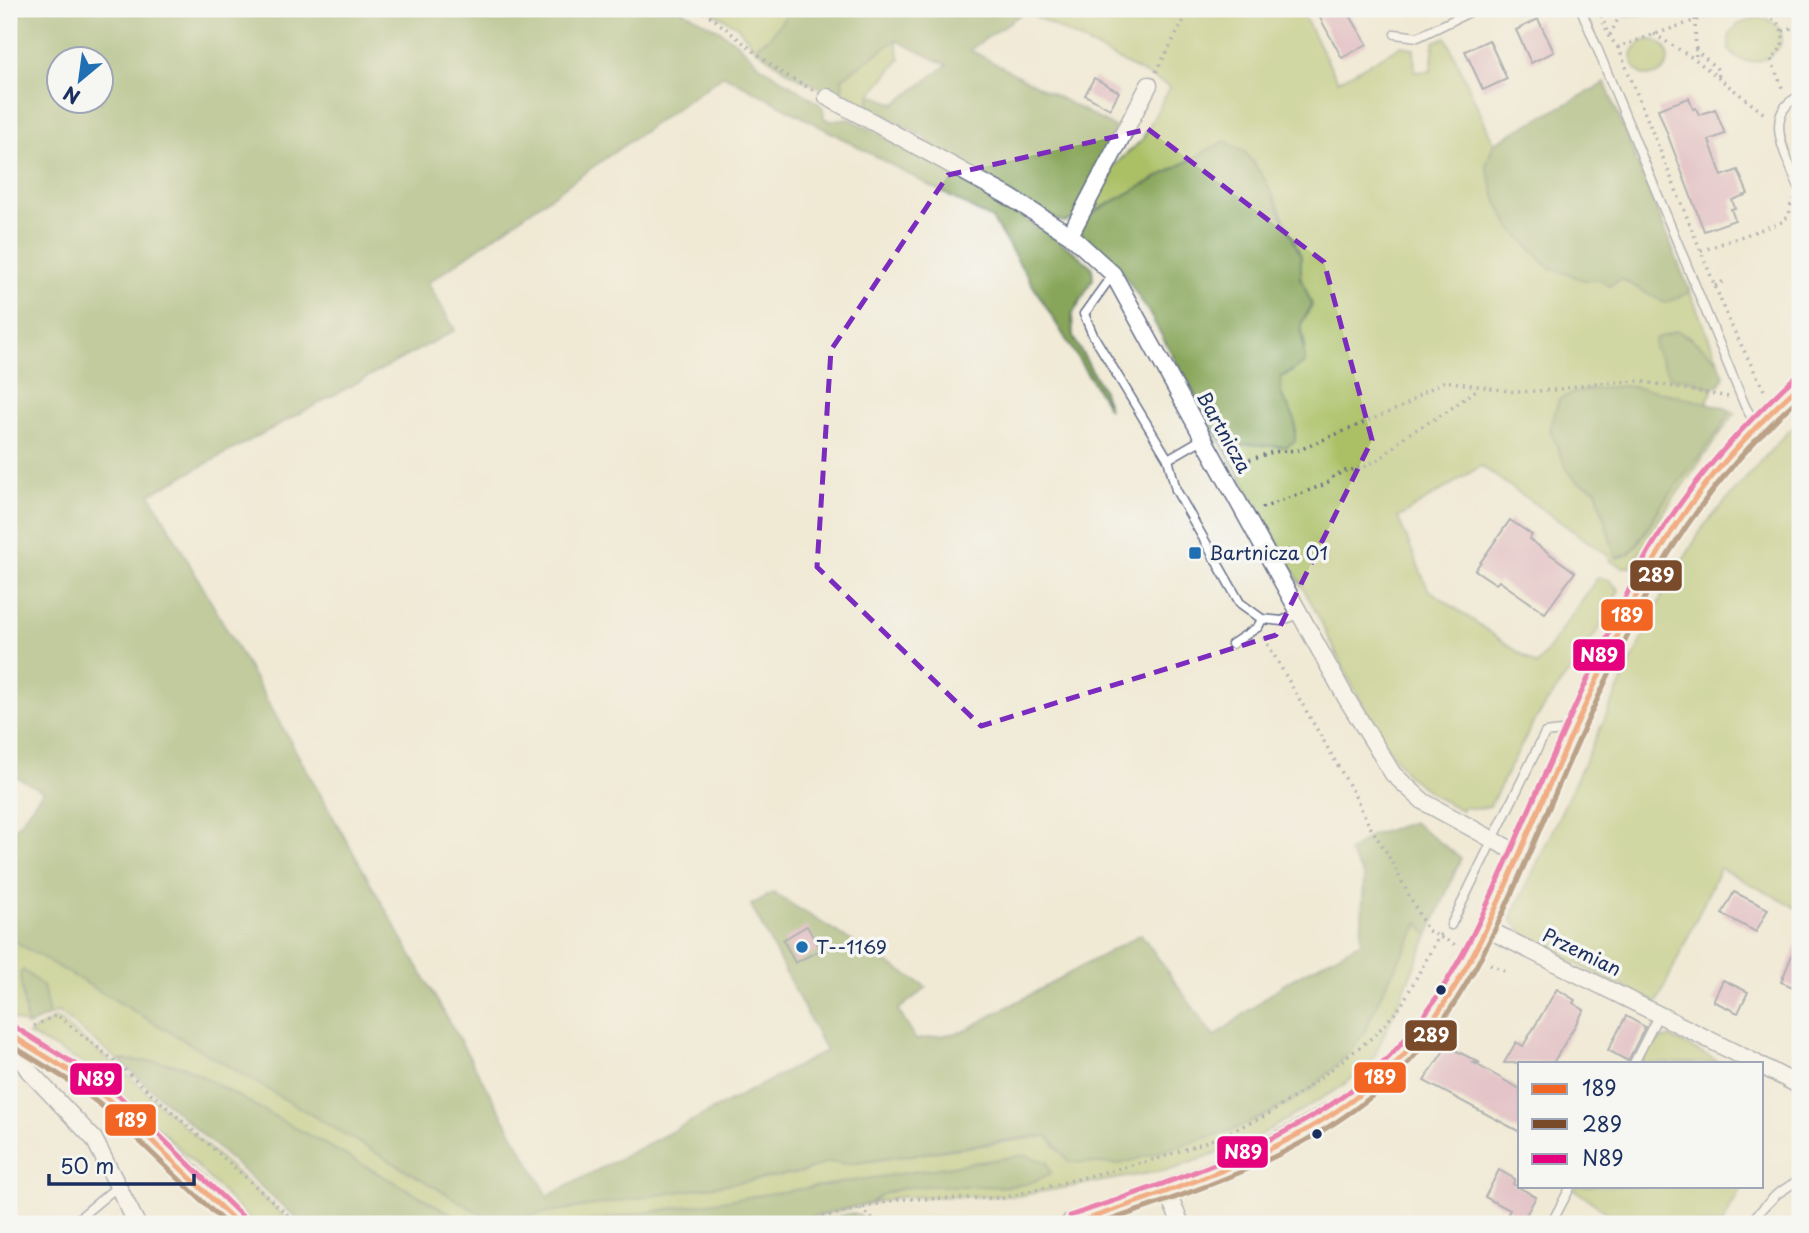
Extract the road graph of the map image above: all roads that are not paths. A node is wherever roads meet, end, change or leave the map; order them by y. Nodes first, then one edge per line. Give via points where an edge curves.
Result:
1 (1476, 9) edge
2 (1581, 9) edge
3 (1395, 34) dead end
4 (1149, 85) road end
5 (1800, 96) edge
6 (827, 97) dead end
7 (1800, 190) edge
8 (1070, 235) junction
9 (1113, 274) junction
10 (1800, 386) edge
11 (1756, 426) junction
12 (1204, 438) junction
13 (1168, 460) junction
14 (1299, 613) junction
15 (1262, 618) junction
16 (1231, 644) dead end
17 (1573, 730) junction
18 (1492, 840) junction
19 (1519, 854) junction
20 (1451, 925) dead end
21 (1485, 928) junction
22 (1659, 1014) junction
23 (17, 1034) edge
24 (1635, 1062) edge
25 (1754, 1062) edge
26 (1764, 1067) edge
27 (1800, 1086) edge
28 (1800, 1179) edge
29 (119, 1185) junction
30 (1570, 1188) edge
31 (1167, 1192) junction
32 (72, 1224) edge
33 (137, 1224) edge
34 (238, 1224) edge
35 (1073, 1224) edge
36 (1181, 1224) edge
37 (1551, 1224) edge
38 (1748, 1224) edge

1 - 3 lane via 1418,37
2 - 11 lane
4 - 8 street
5 - 7 lane via 1781,110 1777,123
6 - 8 street, Bartnicza
8 - 9 street, Bartnicza
9 - 12 street, Bartnicza
9 - 13 lane via 1084,314
10 - 11 main road
11 - 17 main road via 1666,541
12 - 13 lane
12 - 14 street, Bartnicza
13 - 15 lane via 1176,490 1240,603
14 - 15 lane via 1282,621
14 - 18 street, Bartnicza via 1393,774 1424,802
15 - 16 lane via 1258,627
17 - 18 lane via 1545,733
17 - 19 main road
18 - 19 street, Bartnicza
18 - 20 lane
19 - 21 main road
21 - 22 street, Przemian
21 - 31 main road via 1428,1024 1405,1054 1360,1094 1256,1155
22 - 24 lane
22 - 25 street, Przemian
23 - 29 street via 15,1051 94,1139
23 - 34 main road via 112,1102
26 - 27 street
28 - 38 lane via 1777,1194
29 - 32 lane
29 - 33 street
30 - 37 lane
31 - 35 main road
31 - 36 street

